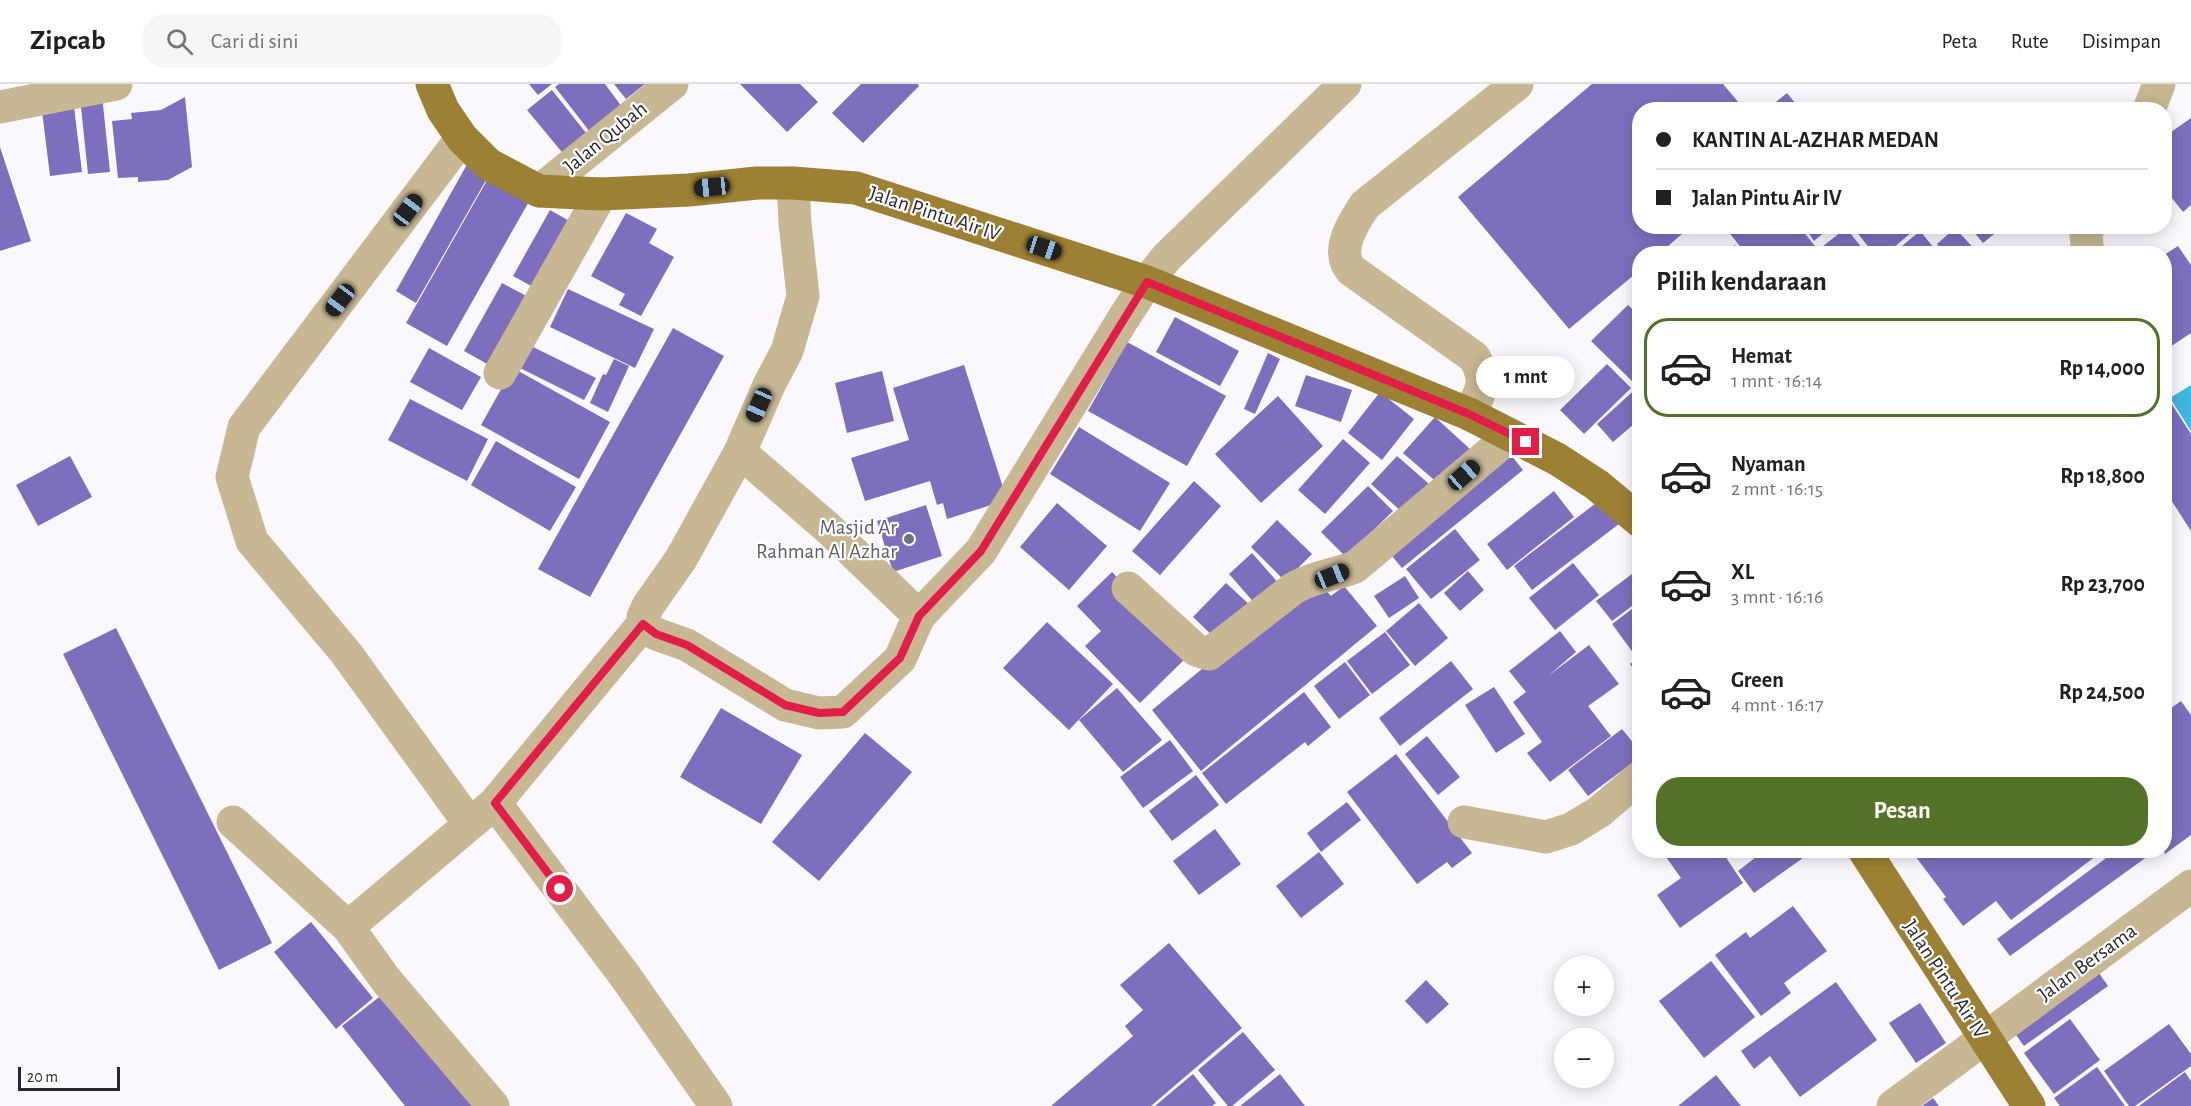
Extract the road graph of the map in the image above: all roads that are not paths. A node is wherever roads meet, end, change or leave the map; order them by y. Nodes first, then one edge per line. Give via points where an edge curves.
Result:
1 (116, 84) edge
2 (432, 84) edge
3 (672, 84) edge
4 (1345, 84) edge
5 (1516, 84) edge
6 (2158, 84) edge
7 (2152, 102) edge
8 (0, 107) edge
9 (462, 138) junction
10 (793, 183) junction
11 (538, 191) junction
12 (601, 194) junction
13 (1147, 282) junction
14 (500, 373) dead end
15 (1469, 414) junction
16 (1510, 436) junction
17 (740, 452) junction
18 (1632, 514) edge
19 (1128, 588) dead end
20 (919, 616) junction
21 (643, 624) junction
22 (1632, 784) edge
23 (495, 803) junction
24 (233, 822) dead end
25 (1464, 822) dead end
26 (469, 823) junction
27 (1869, 858) edge
28 (2191, 886) edge
29 (348, 927) junction
30 (1984, 1038) junction
31 (493, 1106) edge
32 (716, 1106) edge
33 (1893, 1106) edge
34 (2029, 1106) edge

1 - 8 street
2 - 9 main road, Jalan Pintu Air IV via 443,110
3 - 11 street, Jalan Qubah
4 - 13 street via 1167,257
5 - 15 street via 1365,205 1350,230 1345,252 1351,270 1474,357 1481,369 1483,387
6 - 7 street
9 - 11 main road, Jalan Pintu Air IV via 488,164
9 - 26 street via 244,427 232,477 252,541 345,653
10 - 12 main road, Jalan Pintu Air IV
10 - 13 main road, Jalan Pintu Air IV via 856,188
10 - 17 street via 803,296 787,351
11 - 12 main road, Jalan Pintu Air IV
12 - 14 street
13 - 15 main road, Jalan Pintu Air IV
13 - 20 street via 981,551
15 - 16 main road, Jalan Pintu Air IV
16 - 18 main road, Jalan Pintu Air IV via 1573,469
16 - 19 street via 1355,567 1309,579 1209,654 1196,651
17 - 20 street via 828,528
17 - 21 street via 681,559 648,606
20 - 21 street via 900,658 843,712 831,713 785,705 687,645 656,634
21 - 23 street
22 - 25 street via 1599,812 1571,829 1546,837
23 - 26 street
23 - 32 street via 625,976
24 - 29 street
26 - 29 street
27 - 30 main road, Jalan Pintu Air IV
28 - 30 street, Jalan Bersama
29 - 31 street via 386,980
30 - 33 street, Jalan Bersama
30 - 34 main road, Jalan Pintu Air IV

